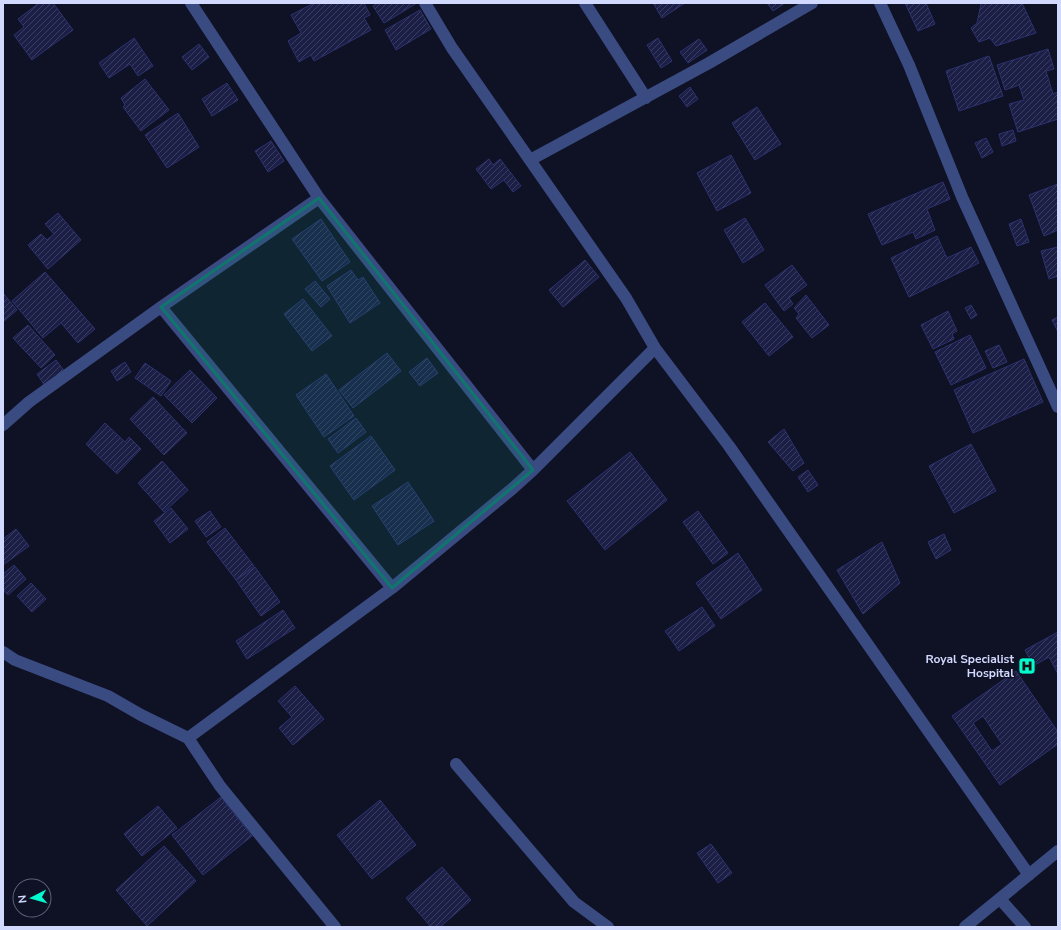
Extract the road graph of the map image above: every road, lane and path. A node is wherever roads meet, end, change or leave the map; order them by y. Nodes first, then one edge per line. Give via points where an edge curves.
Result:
1 (191, 3) edge
2 (425, 3) edge
3 (585, 3) edge
4 (812, 3) edge
5 (880, 3) edge
6 (646, 98) junction
7 (530, 160) junction
8 (319, 198) junction
9 (161, 307) junction
10 (654, 348) junction
11 (1058, 407) edge
12 (3, 425) edge
13 (533, 470) junction
14 (392, 588) junction
15 (3, 652) edge
16 (188, 738) junction
17 (456, 764) dead end
18 (1058, 851) edge
19 (1029, 875) junction
20 (1000, 899) junction
21 (335, 927) edge
22 (608, 927) edge
23 (965, 927) edge
24 (1025, 927) edge

1 - 8 street
2 - 7 street via 452,48
3 - 6 street
4 - 6 street
5 - 11 street via 909,65 962,197
6 - 7 street
7 - 10 street via 626,298
8 - 9 street
8 - 13 street
9 - 12 street via 29,402
9 - 14 street
10 - 13 street
10 - 19 street via 729,446
13 - 14 street
14 - 16 street
15 - 16 street via 15,660 108,696
16 - 21 street via 220,786
17 - 22 street via 574,902
18 - 19 street
19 - 20 street
20 - 23 street
20 - 24 street

